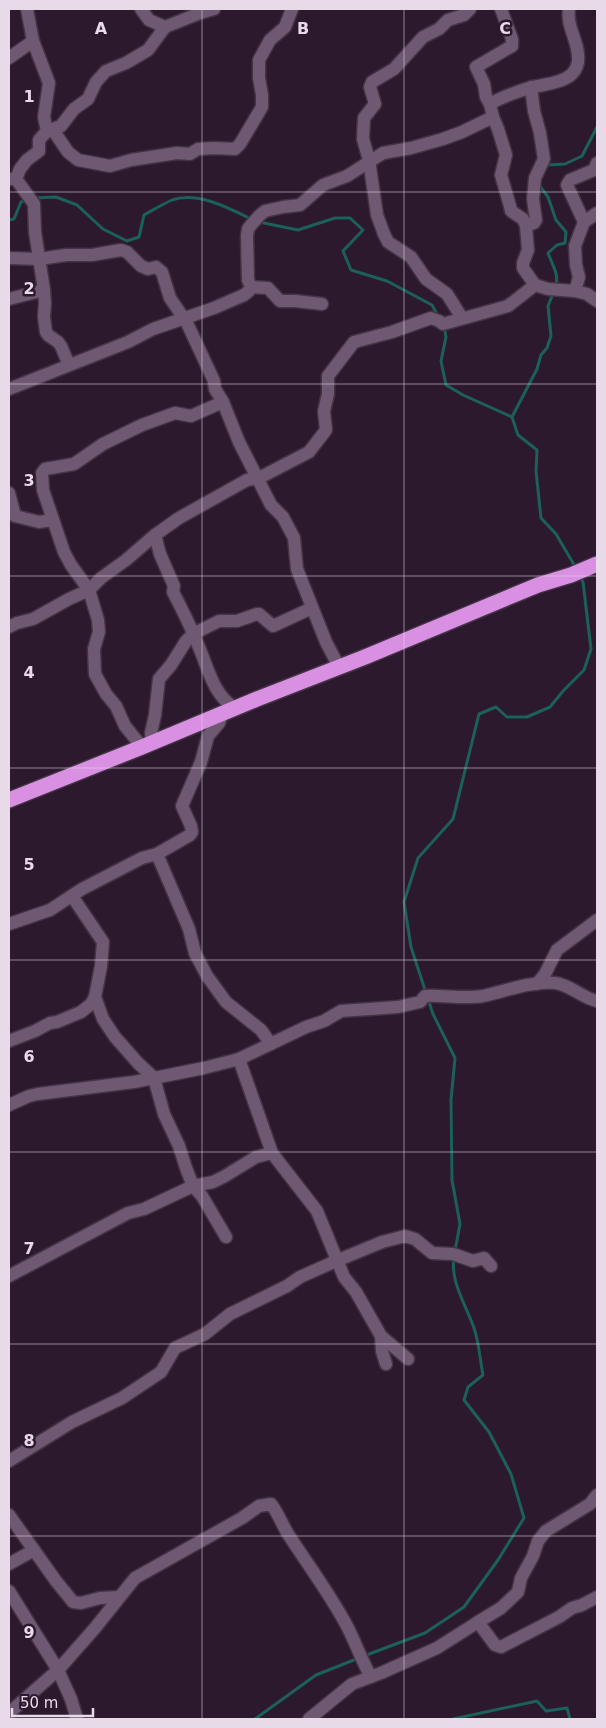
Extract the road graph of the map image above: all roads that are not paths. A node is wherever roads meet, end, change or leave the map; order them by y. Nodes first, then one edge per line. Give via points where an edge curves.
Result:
1 (26, 9) edge
2 (141, 9) edge
3 (214, 9) edge
4 (292, 9) edge
5 (470, 9) edge
6 (500, 9) edge
7 (569, 9) edge
8 (165, 27) junction
9 (33, 41) junction
10 (9, 58) edge
11 (531, 87) junction
12 (490, 104) junction
13 (493, 117) junction
14 (50, 131) junction
15 (369, 160) junction
16 (597, 163) edge
17 (12, 179) edge
18 (597, 213) edge
19 (584, 222) junction
20 (526, 226) junction
21 (9, 258) edge
22 (39, 259) junction
23 (535, 285) junction
24 (251, 287) junction
25 (44, 290) junction
26 (589, 294) edge
27 (9, 300) edge
28 (322, 304) dead end
29 (462, 318) junction
30 (183, 319) junction
31 (68, 365) junction
32 (9, 389) edge
33 (223, 402) junction
34 (259, 478) junction
35 (9, 493) edge
36 (53, 520) junction
37 (155, 536) junction
38 (591, 566) edge
39 (89, 590) junction
40 (312, 608) junction
41 (9, 627) edge
42 (193, 634) junction
43 (339, 667) junction
44 (228, 711) junction
45 (147, 745) junction
46 (9, 800) edge
47 (157, 854) junction
48 (72, 896) junction
49 (597, 920) edge
50 (9, 924) edge
51 (537, 984) junction
52 (95, 997) junction
53 (597, 1001) edge
54 (9, 1041) edge
55 (270, 1044) junction
56 (239, 1059) junction
57 (154, 1078) junction
58 (9, 1105) edge
59 (272, 1153) junction
60 (194, 1186) junction
61 (226, 1237) dead end
62 (336, 1261) junction
63 (491, 1266) dead end
64 (9, 1276) edge
65 (381, 1336) junction
66 (408, 1359) dead end
67 (386, 1364) dead end
68 (9, 1461) edge
69 (597, 1495) edge
70 (9, 1515) edge
71 (34, 1550) junction
72 (9, 1564) edge
73 (9, 1592) edge
74 (119, 1597) junction
75 (597, 1597) edge
76 (478, 1622) junction
77 (58, 1670) junction
78 (371, 1677) junction
79 (9, 1713) edge
80 (77, 1719) edge
81 (309, 1719) edge

1 - 9 street
2 - 8 street via 149,20
3 - 8 street
4 - 14 street via 285,27 270,40 259,60 262,107 235,149 198,150 185,155 177,153 110,166 78,160
5 - 15 street via 423,37 397,66 371,83 375,104 363,121 363,139
6 - 12 street via 512,46 476,67
7 - 11 street via 569,24 578,46 576,70 562,80
8 - 14 street via 148,50 106,71 88,99 74,109 61,126
9 - 10 street
9 - 14 street via 49,83 44,116
11 - 12 street
11 - 20 street via 544,159 535,178 536,220
12 - 13 street
13 - 15 street via 443,139 383,153
13 - 20 street via 506,155 501,175 511,211
14 - 17 street via 39,140 39,151
15 - 24 street via 347,176 323,185 302,204 270,210 259,216 247,236
15 - 29 street via 377,215 386,238 411,257 426,279 446,294
16 - 19 street via 594,170 570,180 567,185
17 - 22 street via 34,204 34,232
18 - 19 street
19 - 26 street via 575,246 576,265
20 - 23 street via 528,250 523,268
21 - 22 street
22 - 25 street
22 - 30 street via 127,252 141,266 160,270 170,298
23 - 26 street
23 - 29 street via 508,306
24 - 28 street via 268,288 280,301
24 - 30 street via 244,295
25 - 27 street
25 - 31 street via 46,332 61,346
29 - 34 street via 443,324 431,318 354,342 328,376 324,432 309,452
30 - 31 street
30 - 33 street
31 - 32 street
33 - 34 street via 239,442
33 - 36 street via 191,416 175,413 142,425 103,444 74,464 45,469 42,473 43,490
34 - 37 street via 247,480 219,495
34 - 40 street via 271,505 283,517 294,538 297,569
35 - 36 street via 15,516 39,522
36 - 39 street via 68,558
37 - 39 street
37 - 42 street via 174,586 173,592
38 - 43 highway via 538,584
39 - 41 street via 33,619
39 - 45 street via 99,627 94,649 95,674 125,726
40 - 42 street via 273,626 258,614 236,621 219,620
40 - 43 street
42 - 44 street
42 - 45 street via 159,679 155,715
43 - 44 highway
44 - 45 highway
44 - 47 street via 208,736 202,762 182,806 192,832
45 - 46 highway
47 - 48 street via 136,861
47 - 55 street via 207,976 226,1002 260,1030
48 - 50 street via 50,910
48 - 52 street via 103,942
49 - 51 street via 557,950
51 - 53 street via 559,984
51 - 55 street via 482,996 425,996 420,1002 398,1007 344,1010
52 - 54 street via 81,1012
52 - 57 street via 111,1032
55 - 56 street
56 - 57 street
56 - 59 street
57 - 58 street via 38,1094
57 - 60 street via 164,1114
59 - 60 street via 256,1157 219,1179
59 - 62 street via 317,1211
60 - 61 street
60 - 64 street via 128,1213
62 - 63 street via 382,1242 409,1237 432,1254 453,1254 473,1260 484,1258
62 - 65 street
62 - 68 street via 300,1277 226,1317 205,1334 175,1348 161,1372 122,1398 72,1422
65 - 66 street
65 - 67 street
69 - 76 street via 590,1504 546,1531 538,1541 518,1592 501,1608
70 - 71 street
71 - 72 street
71 - 74 street via 73,1602
73 - 77 street
74 - 77 street
74 - 78 street via 134,1578 259,1506 272,1504 326,1591
75 - 76 street via 501,1647 494,1645
76 - 78 street via 437,1648
77 - 79 street
77 - 80 street
78 - 81 street via 352,1684

